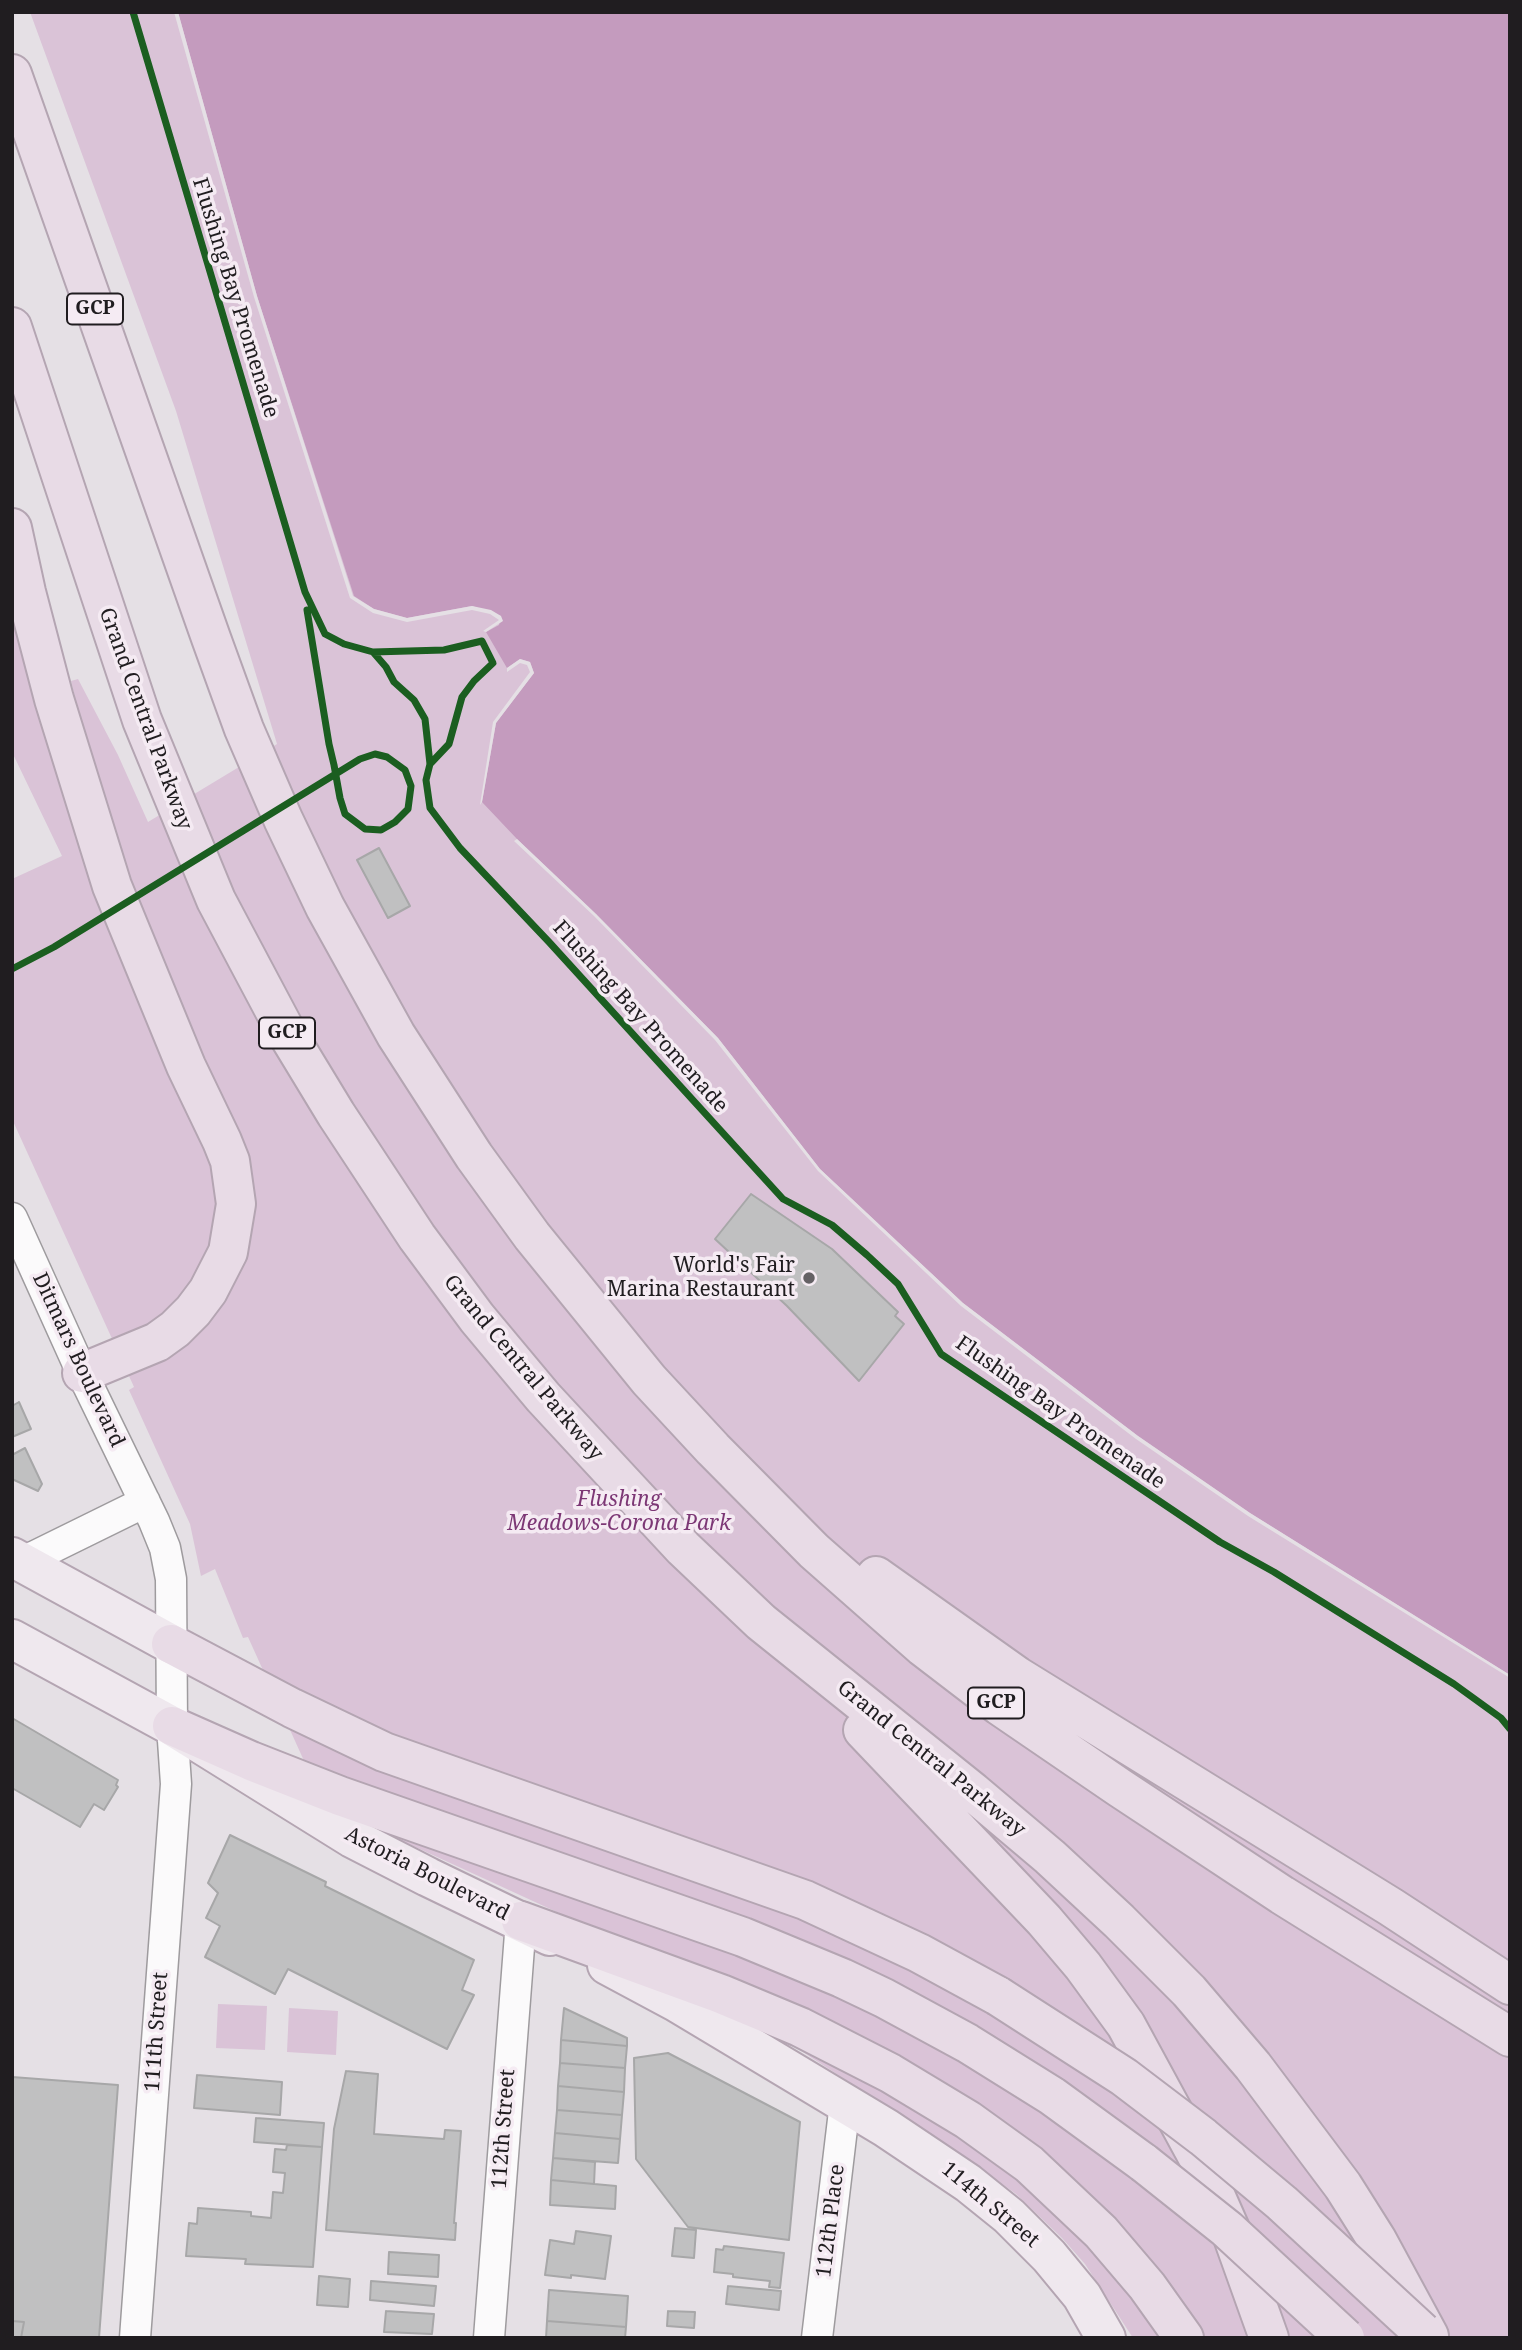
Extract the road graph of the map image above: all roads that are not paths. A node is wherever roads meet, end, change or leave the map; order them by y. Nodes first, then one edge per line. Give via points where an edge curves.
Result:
1 (12, 74) edge
2 (12, 327) edge
3 (12, 528) edge
4 (12, 1217) edge
5 (562, 1274) junction
6 (82, 1373) junction
7 (145, 1502) junction
8 (18, 1559) edge
9 (761, 1622) junction
10 (12, 1639) edge
11 (171, 1644) junction
12 (172, 1726) junction
13 (1350, 1881) junction
14 (521, 1921) junction
15 (1510, 1971) edge
16 (1510, 1985) edge
17 (1510, 2037) edge
18 (845, 2103) junction
19 (1427, 2336) edge
20 (135, 2338) edge
21 (489, 2338) edge
22 (817, 2338) edge
23 (1106, 2338) edge
24 (1184, 2338) edge
25 (1269, 2338) edge
26 (1345, 2338) edge

1 - 5 highway, GCP via 244,729 283,819 330,918 396,1035 474,1157
2 - 9 highway, Grand Central Parkway / GCP via 146,731 216,900 285,1030 388,1196 477,1318 613,1475
3 - 6 highway via 54,699 112,886 230,1161 236,1205 228,1252 193,1311 157,1342
4 - 6 street, Ditmars Boulevard
5 - 13 highway, GCP via 653,1375 754,1475 904,1597 1060,1704
5 - 17 highway, GCP via 649,1380 746,1484 923,1647 1079,1761
6 - 7 street, Ditmars Boulevard
7 - 8 street
7 - 11 street, Ditmars Boulevard via 168,1561
8 - 11 main road
9 - 19 highway, Grand Central Parkway / GCP via 1050,1857 1188,1991 1253,2066 1343,2186
9 - 25 highway via 1044,1920 1126,2025 1202,2165
10 - 12 main road, Astoria Boulevard
11 - 12 street, Ditmars Boulevard
11 - 19 highway, bridge via 384,1752 805,1900 998,1996 1124,2077 1203,2137
12 - 14 main road, Astoria Boulevard via 352,1838
12 - 20 street, 111th Street via 176,1784
12 - 26 highway, bridge via 340,1796 743,1937 884,1998 1052,2096 1144,2163 1227,2230
13 - 15 highway
13 - 16 highway, GCP
14 - 18 main road, Astoria Boulevard via 676,2002
14 - 21 street, 112th Street
14 - 24 highway via 800,2026 959,2114 1009,2148 1066,2197 1133,2268
18 - 22 street, 112th Place
18 - 23 main road, 114th Street via 944,2165 1009,2216 1061,2269

